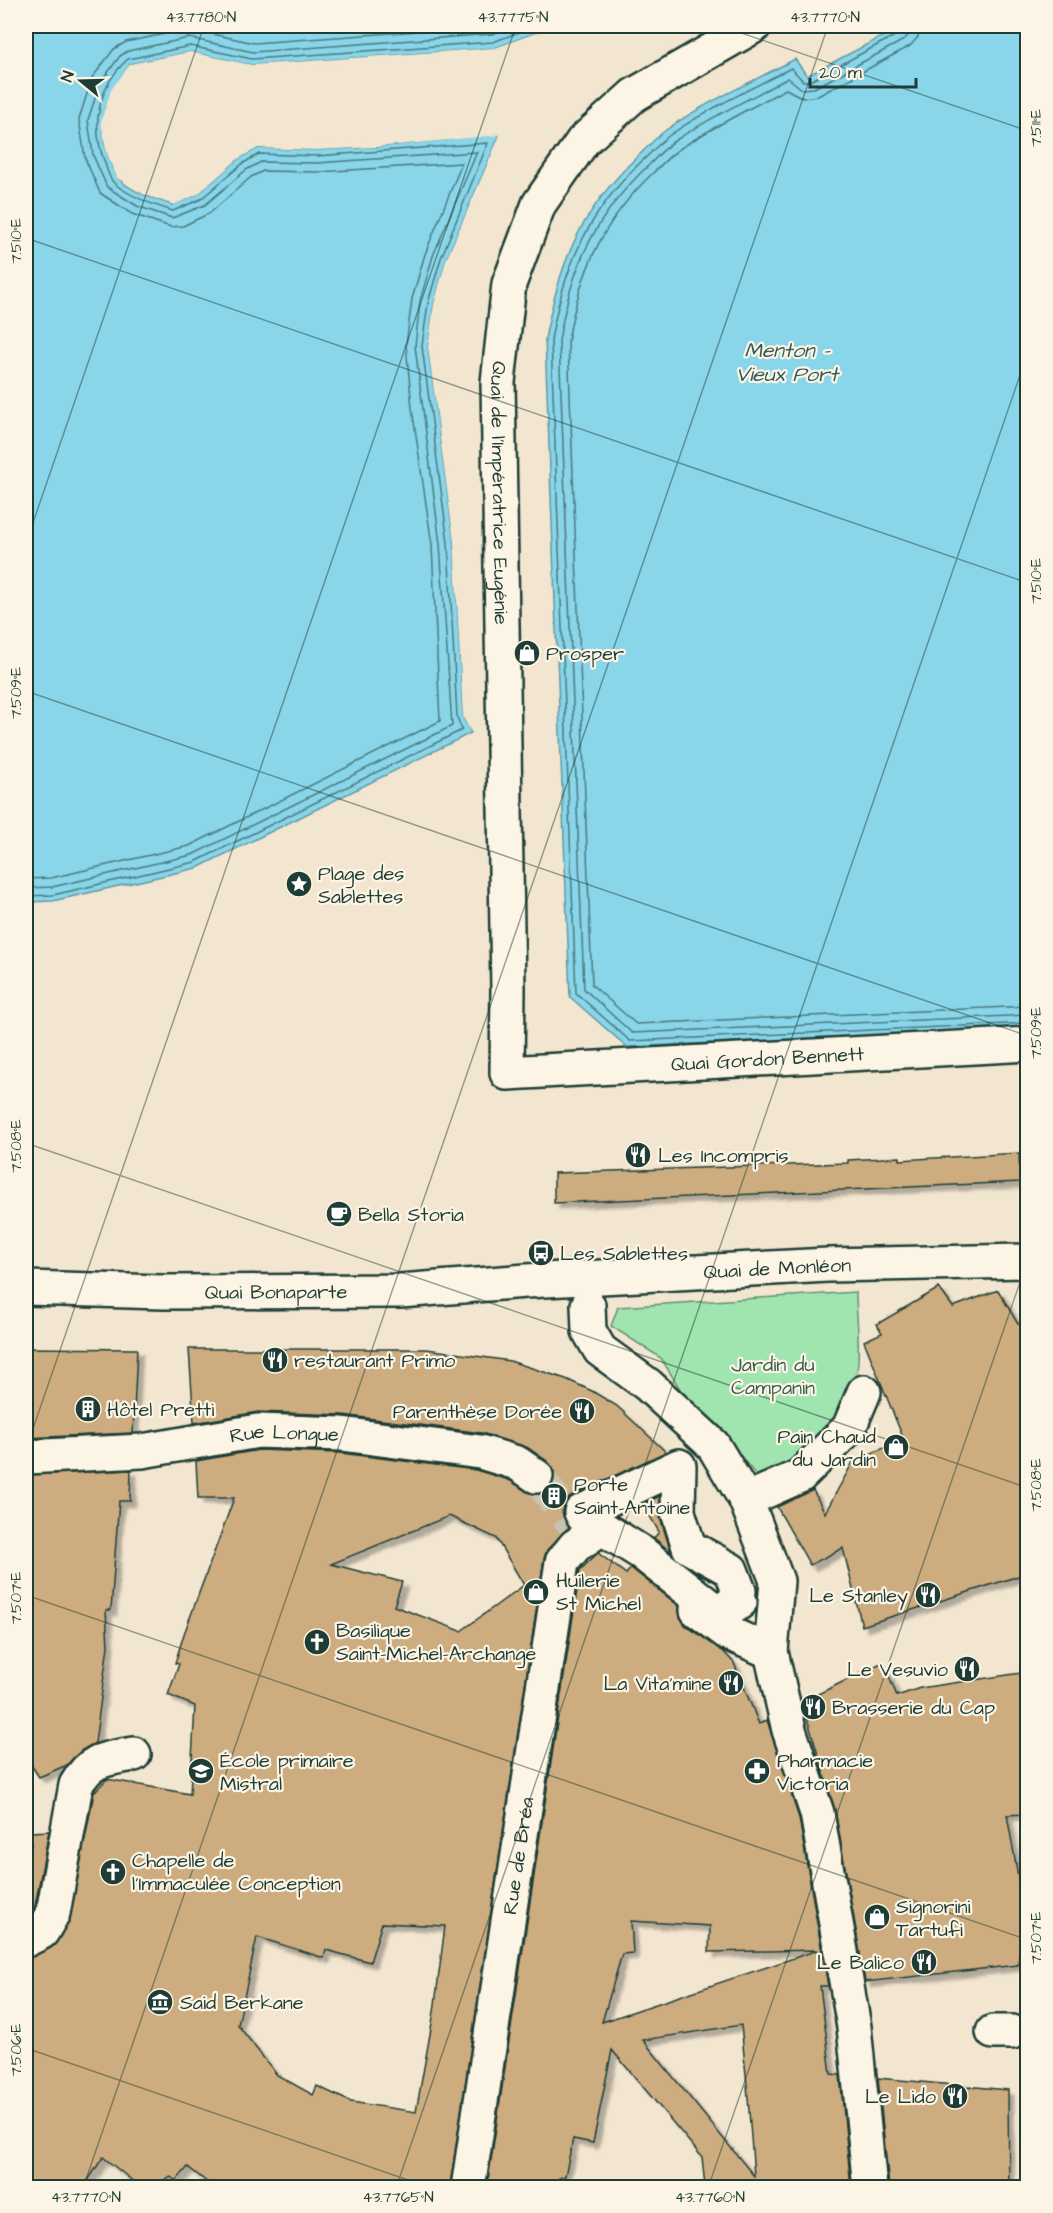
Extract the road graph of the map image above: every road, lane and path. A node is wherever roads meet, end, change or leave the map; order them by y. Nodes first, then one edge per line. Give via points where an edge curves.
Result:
1 (754, 26) edge
2 (1028, 1044) edge
3 (507, 1073) joint
4 (1028, 1261) edge
5 (526, 1281) joint
6 (26, 1288) edge
7 (588, 1305) dead end
8 (864, 1392) dead end
9 (26, 1457) edge
10 (536, 1476) tunnel mouth
11 (746, 1500) junction
12 (582, 1524) junction
13 (771, 1652) junction
14 (134, 1754) dead end
15 (26, 1940) edge
16 (468, 2187) edge
17 (870, 2187) edge

1 - 3 street, Quai de l'Impératrice Eugénie via 634,95 583,141 539,204 509,284 498,382
2 - 3 street, Quai Gordon Bennett
4 - 5 street, Quai de Monléon via 828,1265
5 - 6 street, Quai Bonaparte via 400,1291
7 - 11 street via 589,1331 600,1350 648,1385 713,1445
8 - 11 street via 849,1428 800,1476
9 - 10 street, Rue Longue via 142,1451 258,1431 342,1434 469,1450 517,1463
11 - 13 street via 777,1581
12 - 12 street, Rue de Bréa via 679,1466 678,1512 689,1547 731,1570 740,1602 725,1613 714,1610 642,1553
12 - 13 street via 728,1633
12 - 16 street, Rue de Bréa via 574,1546 562,1562
13 - 17 street via 789,1730 817,1814 854,2027
14 - 15 street via 96,1761 83,1771 75,1785 53,1913 42,1932

